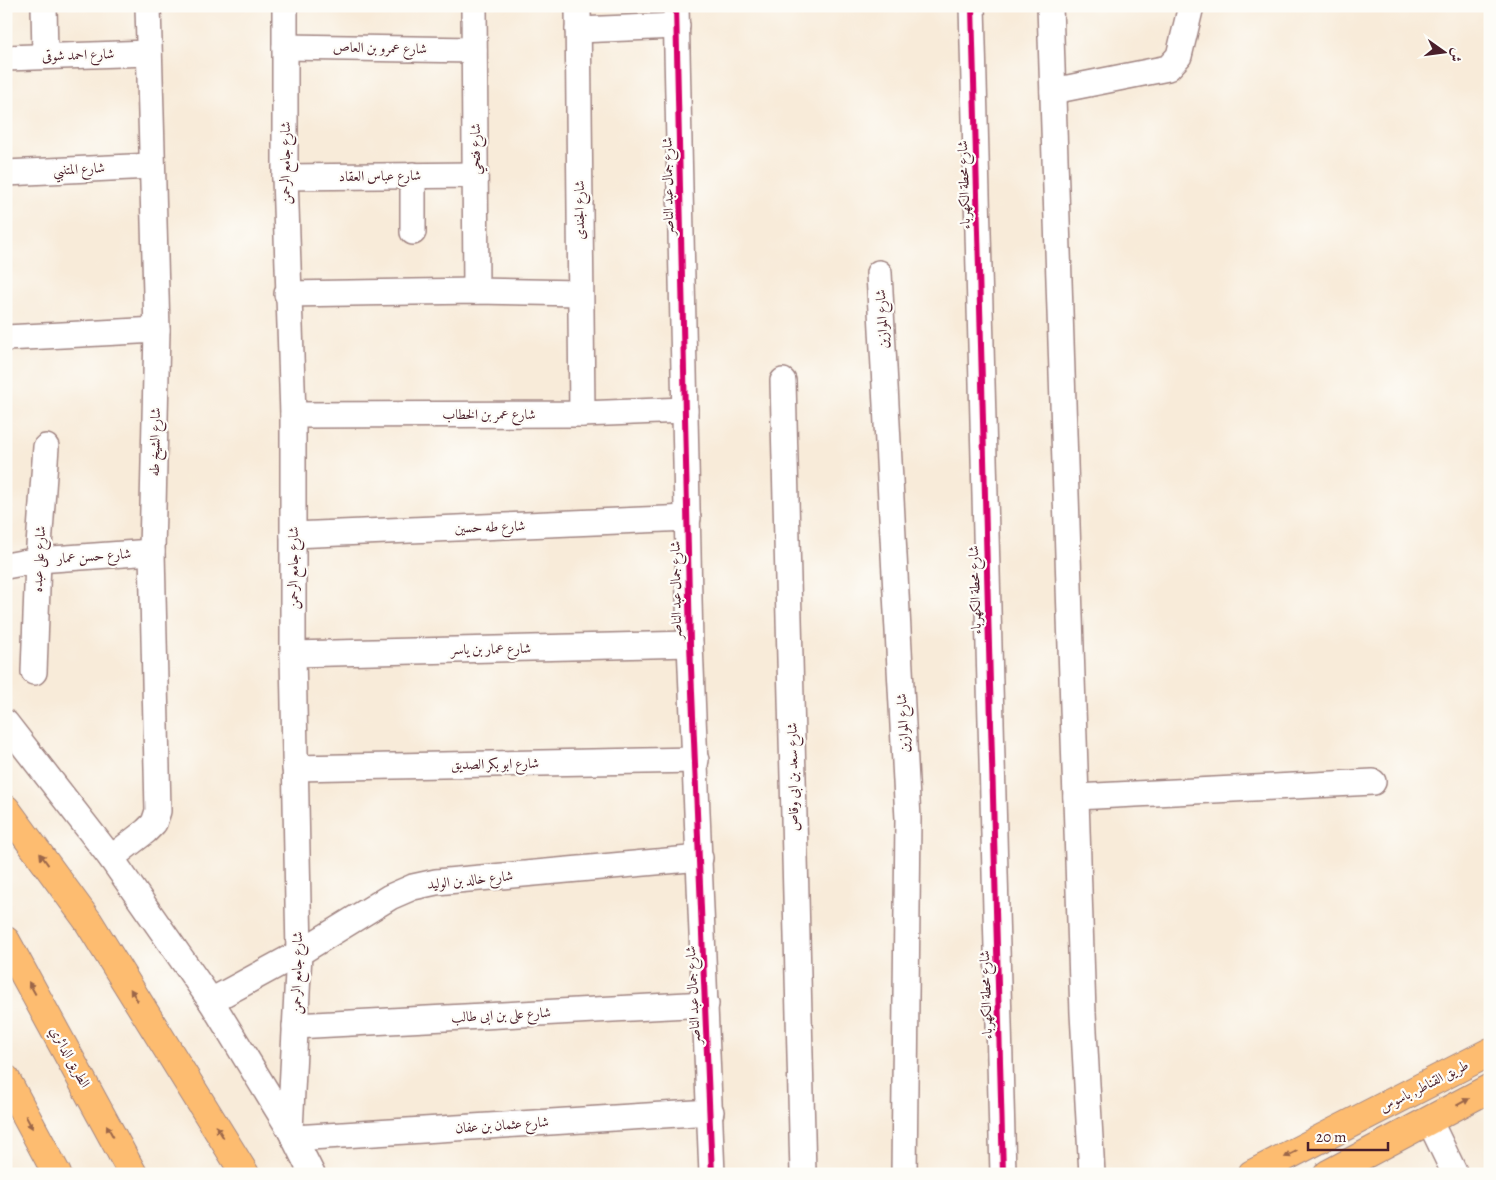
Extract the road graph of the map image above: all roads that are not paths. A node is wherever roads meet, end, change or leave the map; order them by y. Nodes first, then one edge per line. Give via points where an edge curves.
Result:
1 (44, 6) edge
2 (148, 6) edge
3 (286, 6) edge
4 (474, 6) edge
5 (972, 6) edge
6 (1050, 6) edge
7 (1190, 6) edge
8 (677, 16) edge
9 (578, 18) edge
10 (285, 47) junction
11 (474, 50) junction
12 (149, 53) junction
13 (45, 56) junction
14 (6, 58) edge
15 (1053, 91) junction
16 (152, 166) junction
17 (6, 173) edge
18 (475, 175) junction
19 (413, 176) junction
20 (285, 177) junction
21 (414, 232) dead end
22 (879, 273) dead end
23 (476, 291) junction
24 (580, 293) junction
25 (287, 294) junction
26 (157, 330) junction
27 (6, 338) edge
28 (783, 381) dead end
29 (685, 410) junction
30 (582, 414) junction
31 (293, 415) junction
32 (46, 447) dead end
33 (688, 518) junction
34 (292, 535) junction
35 (152, 552) junction
36 (38, 560) junction
37 (6, 566) edge
38 (690, 644) junction
39 (293, 654) junction
40 (34, 672) dead end
41 (6, 723) edge
42 (696, 760) junction
43 (295, 768) junction
44 (1373, 782) dead end
45 (1076, 797) junction
46 (6, 809) edge
47 (112, 858) junction
48 (700, 858) junction
49 (6, 941) edge
50 (299, 953) junction
51 (211, 1001) junction
52 (706, 1004) junction
53 (295, 1026) junction
54 (1490, 1052) edge
55 (6, 1079) edge
56 (1490, 1088) edge
57 (711, 1112) junction
58 (1429, 1120) junction
59 (292, 1134) junction
60 (57, 1174) edge
61 (133, 1174) edge
62 (246, 1174) edge
63 (312, 1174) edge
64 (712, 1174) edge
65 (803, 1174) edge
66 (904, 1174) edge
67 (1003, 1174) edge
68 (1092, 1174) edge
69 (1252, 1174) edge
70 (1328, 1174) edge
71 (1455, 1174) edge

1 - 13 street
2 - 12 street, شارع الشيخ طه
3 - 10 street, شارع جامع الرحمن
4 - 11 street, شارع فتحي
5 - 67 street, شارع محطة الكهرباء
6 - 15 street
7 - 15 street via 1179,56 1168,68
8 - 9 street
8 - 29 street, شارع جمال عبد الناصر
9 - 24 street, شارع الجندى
10 - 11 street, شارع عمرو بن العاص
10 - 20 street, شارع جامع الرحمن
11 - 18 street, شارع فتحي
12 - 13 street, شارع احمد شوقى
12 - 16 street, شارع الشيخ طه
13 - 14 street, شارع احمد شوقى
15 - 45 street
16 - 17 street, شارع المتنبي
16 - 26 street, شارع الشيخ طه
18 - 19 street, شارع عباس العقاد
18 - 23 street, شارع فتحي
19 - 20 street, شارع عباس العقاد
19 - 21 street
20 - 25 street, شارع جامع الرحمن
22 - 66 street, شارع الموازين via 908,819
23 - 24 street
23 - 25 street
24 - 30 street, شارع الجندى
25 - 31 street, شارع جامع الرحمن
26 - 27 street
26 - 35 street, شارع الشيخ طه
28 - 65 street, شارع سعد بن ابى وقاص
29 - 30 street, شارع عمر بن الخطاب
29 - 33 street, شارع جمال عبد الناصر
30 - 31 street, شارع عمر بن الخطاب
31 - 34 street, شارع جامع الرحمن
32 - 36 street, شارع على عبده
33 - 34 street, شارع طه حسين
33 - 38 street, شارع جمال عبد الناصر
34 - 39 street, شارع جامع الرحمن
35 - 36 street, شارع حسن عمار
35 - 47 street, شارع الشيخ طه via 158,811 154,823
36 - 37 street, شارع حسن عمار
36 - 40 street, شارع على عبده
38 - 39 street, شارع عمار بن ياسر
38 - 42 street, شارع جمال عبد الناصر
39 - 43 street, شارع جامع الرحمن
41 - 47 street
42 - 43 street, شارع ابو بكر الصديق
42 - 48 street, شارع جمال عبد الناصر
43 - 50 street, شارع جامع الرحمن
44 - 45 street
45 - 68 street
62 -> 46 main road via 88,921
47 - 51 street
48 - 50 street, شارع خالد بن الوليد via 436,882 413,887 390,897
48 - 52 street, شارع جمال عبد الناصر
61 -> 49 main road, الطريق الدائري
50 - 51 street, شارع خالد بن الوليد
50 - 53 street, شارع جامع الرحمن
51 - 59 street
52 - 53 street, شارع على بن ابى طالب
52 - 57 street, شارع جمال عبد الناصر
53 - 59 street, شارع جامع الرحمن
54 -> 69 main road, طريق القناطر, باسوس
55 -> 60 main road
58 -> 56 main road
57 - 59 street, شارع عثمان بن عفان
57 - 64 street, شارع جمال عبد الناصر
58 - 70 main road
58 - 71 street
59 - 63 street

